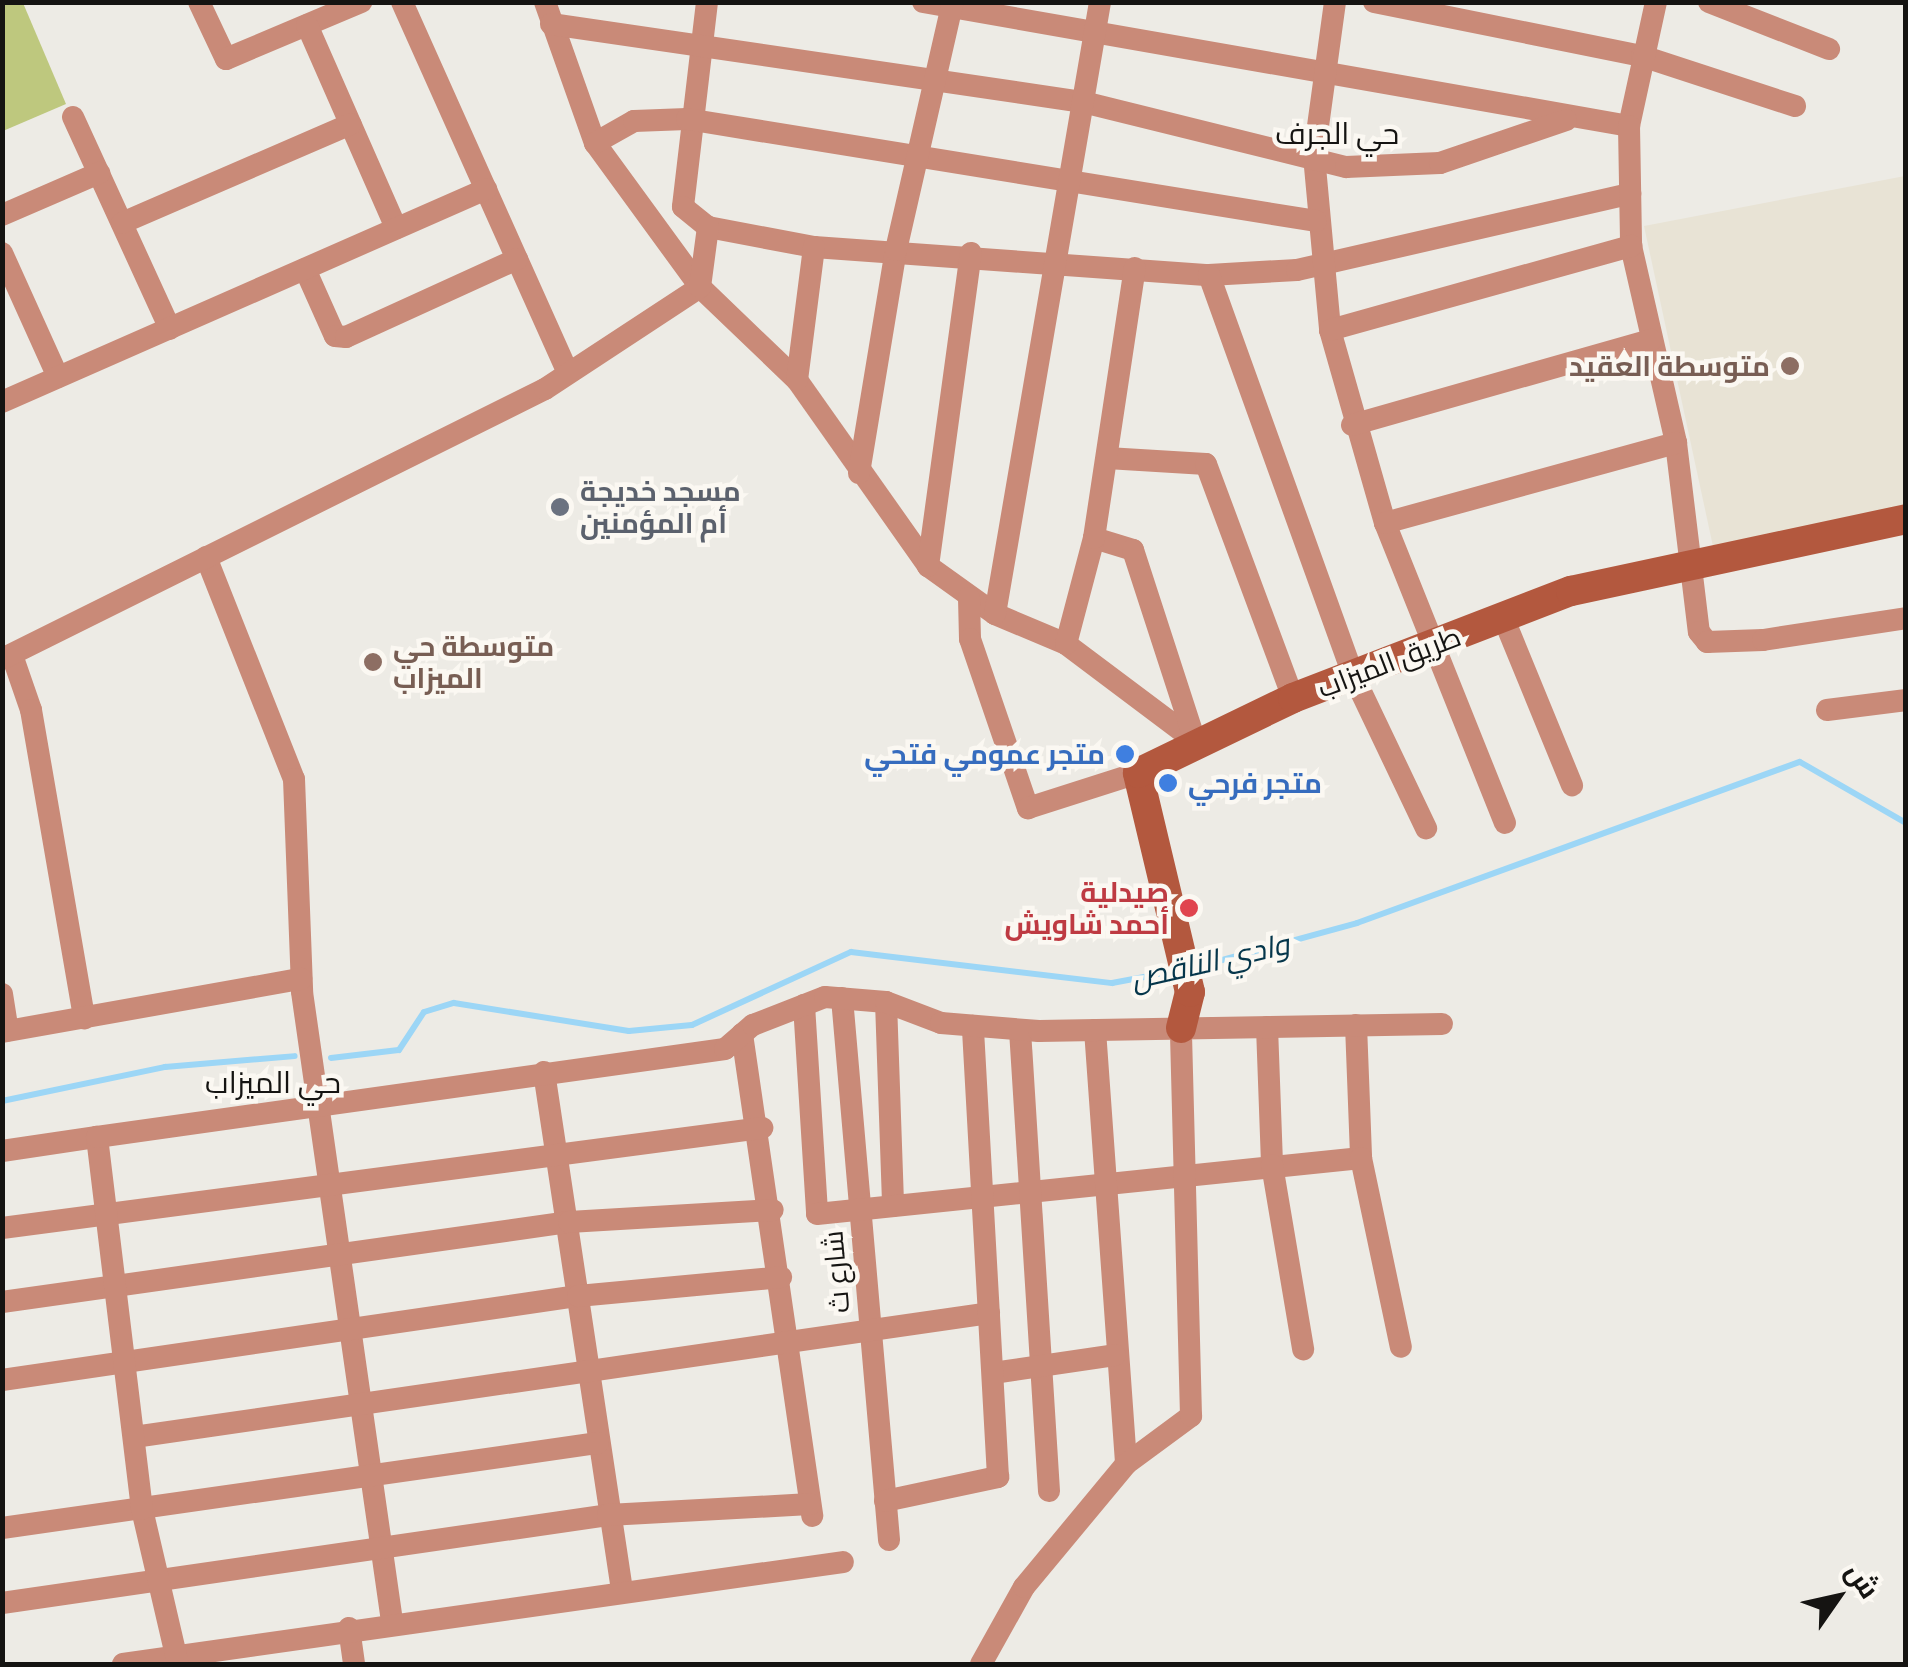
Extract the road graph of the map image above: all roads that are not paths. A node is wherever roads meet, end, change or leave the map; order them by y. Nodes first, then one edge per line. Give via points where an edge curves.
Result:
1 (199, 2) edge
2 (361, 2) edge
3 (402, 2) edge
4 (707, 2) edge
5 (923, 2) edge
6 (1100, 2) edge
7 (1335, 2) edge
8 (1374, 2) edge
9 (1656, 2) edge
10 (1709, 2) edge
11 (952, 5) edge
12 (548, 13) edge
13 (307, 25) junction
14 (1095, 29) junction
15 (700, 44) junction
16 (1830, 48) dead end
17 (1642, 56) junction
18 (1328, 70) junction
19 (936, 83) junction
20 (1083, 102) junction
21 (1795, 106) dead end
22 (73, 117) dead end
23 (687, 118) junction
24 (1566, 120) junction
25 (351, 124) junction
26 (1629, 126) junction
27 (595, 143) junction
28 (917, 155) junction
29 (1314, 156) junction
30 (99, 173) junction
31 (1071, 179) junction
32 (486, 189) junction
33 (1630, 194) junction
34 (2, 215) edge
35 (1316, 221) junction
36 (122, 224) junction
37 (708, 227) junction
38 (396, 228) junction
39 (1630, 246) junction
40 (814, 247) junction
41 (896, 250) junction
42 (2, 253) edge
43 (971, 254) junction
44 (518, 259) junction
45 (1318, 261) junction
46 (1057, 262) junction
47 (1135, 268) junction
48 (305, 269) junction
49 (1209, 275) junction
50 (700, 287) junction
51 (170, 329) junction
52 (1330, 330) junction
53 (1650, 340) junction
54 (568, 374) junction
55 (58, 377) junction
56 (798, 380) junction
57 (2, 402) edge
58 (1352, 425) junction
59 (1676, 443) junction
60 (1107, 458) junction
61 (859, 473) junction
62 (1906, 519) edge
63 (1385, 522) junction
64 (1094, 538) junction
65 (206, 558) junction
66 (1698, 565) junction
67 (928, 566) junction
68 (969, 598) junction
69 (995, 614) junction
70 (1503, 618) junction
71 (1906, 618) edge
72 (1066, 644) junction
73 (1434, 644) junction
74 (7, 657) edge
75 (1353, 675) junction
76 (1293, 698) junction
77 (1906, 700) edge
78 (1826, 710) dead end
79 (1195, 741) junction
80 (1138, 773) junction
81 (1572, 785) dead end
82 (1506, 823) dead end
83 (1426, 828) dead end
84 (302, 980) junction
85 (2, 994) edge
86 (842, 998) junction
87 (886, 1002) junction
88 (804, 1005) junction
89 (84, 1018) junction
90 (1442, 1024) dead end
91 (1356, 1025) junction
92 (973, 1026) junction
93 (1267, 1027) junction
94 (1182, 1028) junction
95 (1020, 1030) junction
96 (1095, 1030) junction
97 (5, 1032) edge
98 (742, 1034) junction
99 (544, 1072) junction
100 (322, 1111) junction
101 (762, 1128) junction
102 (97, 1137) junction
103 (555, 1149) junction
104 (2, 1151) edge
105 (1361, 1158) junction
106 (1272, 1165) junction
107 (1187, 1171) junction
108 (1104, 1182) junction
109 (330, 1183) junction
110 (1029, 1190) junction
111 (983, 1197) junction
112 (893, 1206) junction
113 (860, 1209) junction
114 (773, 1210) junction
115 (106, 1215) junction
116 (568, 1222) junction
117 (2, 1228) edge
118 (343, 1260) junction
119 (781, 1277) junction
120 (115, 1284) junction
121 (578, 1296) junction
122 (2, 1302) edge
123 (990, 1313) junction
124 (871, 1326) junction
125 (352, 1329) junction
126 (789, 1340) junction
127 (1401, 1347) dead end
128 (1303, 1349) dead end
129 (1115, 1354) junction
130 (125, 1363) junction
131 (1038, 1364) junction
132 (587, 1370) junction
133 (992, 1373) junction
134 (2, 1380) edge
135 (361, 1404) junction
136 (134, 1437) junction
137 (598, 1443) junction
138 (1126, 1464) junction
139 (373, 1475) junction
140 (1049, 1491) dead end
141 (886, 1500) junction
142 (142, 1509) junction
143 (608, 1515) junction
144 (2, 1528) edge
145 (889, 1540) dead end
146 (383, 1546) junction
147 (842, 1562) dead end
148 (160, 1582) junction
149 (622, 1590) junction
150 (2, 1603) edge
151 (392, 1621) junction
152 (349, 1628) junction
153 (267, 1654) edge
154 (177, 1661) edge
155 (123, 1664) edge
156 (354, 1664) edge
157 (982, 1664) edge

1 - 13 street via 226,59
2 - 13 street
3 - 32 street
4 - 15 street
5 - 11 street
6 - 14 street
7 - 18 street
8 - 17 street
9 - 17 street
10 - 16 street
11 - 14 street
11 - 19 street
12 - 15 street
12 - 27 street
13 - 25 street
14 - 18 street
14 - 20 street
15 - 19 street
15 - 23 street
17 - 21 street
17 - 26 street
18 - 24 street
18 - 29 street
19 - 20 street
19 - 28 street
20 - 29 street
20 - 31 street
22 - 30 street
23 - 27 street via 634,121
23 - 28 street
23 - 37 street via 684,207
24 - 26 street
24 - 29 street via 1440,163 1346,167
25 - 36 street
25 - 38 street
26 - 33 street
27 - 50 street
28 - 31 street
28 - 41 street
29 - 35 street
30 - 34 street
30 - 36 street
31 - 35 street
31 - 46 street
32 - 38 street
32 - 44 street
33 - 39 street
33 - 45 street
35 - 45 street
36 - 51 street
37 - 40 street
37 - 50 street
38 - 48 street
39 - 52 street
39 - 53 street
40 - 41 street
40 - 56 street
41 - 43 street
41 - 61 street
42 - 55 street
43 - 46 street
43 - 67 street
44 - 48 street via 346,337 334,336
44 - 54 street
45 - 49 street
45 - 52 street
46 - 47 street
46 - 69 street
47 - 49 street
47 - 60 street
48 - 51 street
49 - 75 street
50 - 54 street
50 - 56 street
51 - 55 street
52 - 58 street
53 - 58 street
53 - 59 street
54 - 65 street
55 - 57 street
56 - 61 street
58 - 63 street
59 - 63 street
59 - 66 street
60 - 64 street
60 - 76 street via 1206,464
61 - 67 street
62 - 66 street, طريق الميزاب
63 - 73 street
64 - 72 street
64 - 79 street via 1133,550
65 - 74 street
65 - 84 street via 294,780
66 - 70 street, طريق الميزاب via 1571,591
66 - 71 street via 1707,642
67 - 68 street
68 - 69 street
68 - 80 street via 970,639 1028,808
69 - 72 street
70 - 73 street, طريق الميزاب
70 - 81 street
72 - 79 street
73 - 75 street, طريق الميزاب
73 - 82 street
74 - 89 street via 32,710
75 - 76 street, طريق الميزاب
75 - 83 street
76 - 79 street, طريق الميزاب
77 - 78 street
79 - 80 street, طريق الميزاب
80 - 94 street via 1190,992
84 - 89 street
84 - 100 street
85 - 97 street
86 - 87 street
86 - 88 street
86 - 113 street, شارع ث
87 - 92 street
87 - 112 street
88 - 98 street
88 - 113 street via 818,1214
89 - 97 street
90 - 91 street
91 - 93 street
91 - 105 street
92 - 95 street
92 - 111 street
93 - 94 street
93 - 106 street
94 - 96 street
94 - 107 street
95 - 96 street
95 - 110 street
96 - 108 street
98 - 99 street via 725,1050
98 - 101 street
99 - 100 street
99 - 103 street
100 - 102 street
100 - 109 street
101 - 103 street
101 - 114 street
102 - 104 street
102 - 115 street
103 - 109 street
103 - 116 street
105 - 106 street
105 - 127 street
106 - 107 street
106 - 128 street
107 - 108 street
107 - 138 street via 1191,1416
108 - 110 street
108 - 129 street
109 - 115 street
109 - 118 street
110 - 111 street
110 - 131 street
111 - 112 street
111 - 123 street
112 - 113 street
113 - 124 street, شارع ث
114 - 116 street
114 - 119 street
115 - 117 street
115 - 120 street
116 - 118 street
116 - 121 street
118 - 120 street
118 - 125 street
119 - 121 street
119 - 126 street
120 - 122 street
120 - 130 street
121 - 125 street
121 - 132 street
123 - 124 street
123 - 133 street
124 - 126 street
124 - 141 street, شارع ث
125 - 130 street
125 - 135 street
126 - 132 street
126 - 143 street via 811,1510
129 - 131 street
129 - 138 street
130 - 134 street
130 - 136 street
131 - 133 street
131 - 140 street
132 - 135 street
132 - 137 street
133 - 141 street via 998,1477
135 - 136 street
135 - 139 street
136 - 142 street
137 - 139 street
137 - 143 street
138 - 157 street via 1024,1587
139 - 142 street
139 - 146 street
141 - 145 street, شارع ث
142 - 144 street
142 - 148 street
143 - 146 street
143 - 149 street
146 - 148 street
146 - 151 street
147 - 149 street
148 - 150 street
148 - 154 street
149 - 151 street
151 - 152 street
152 - 153 street
152 - 156 street
153 - 154 street
154 - 155 street

